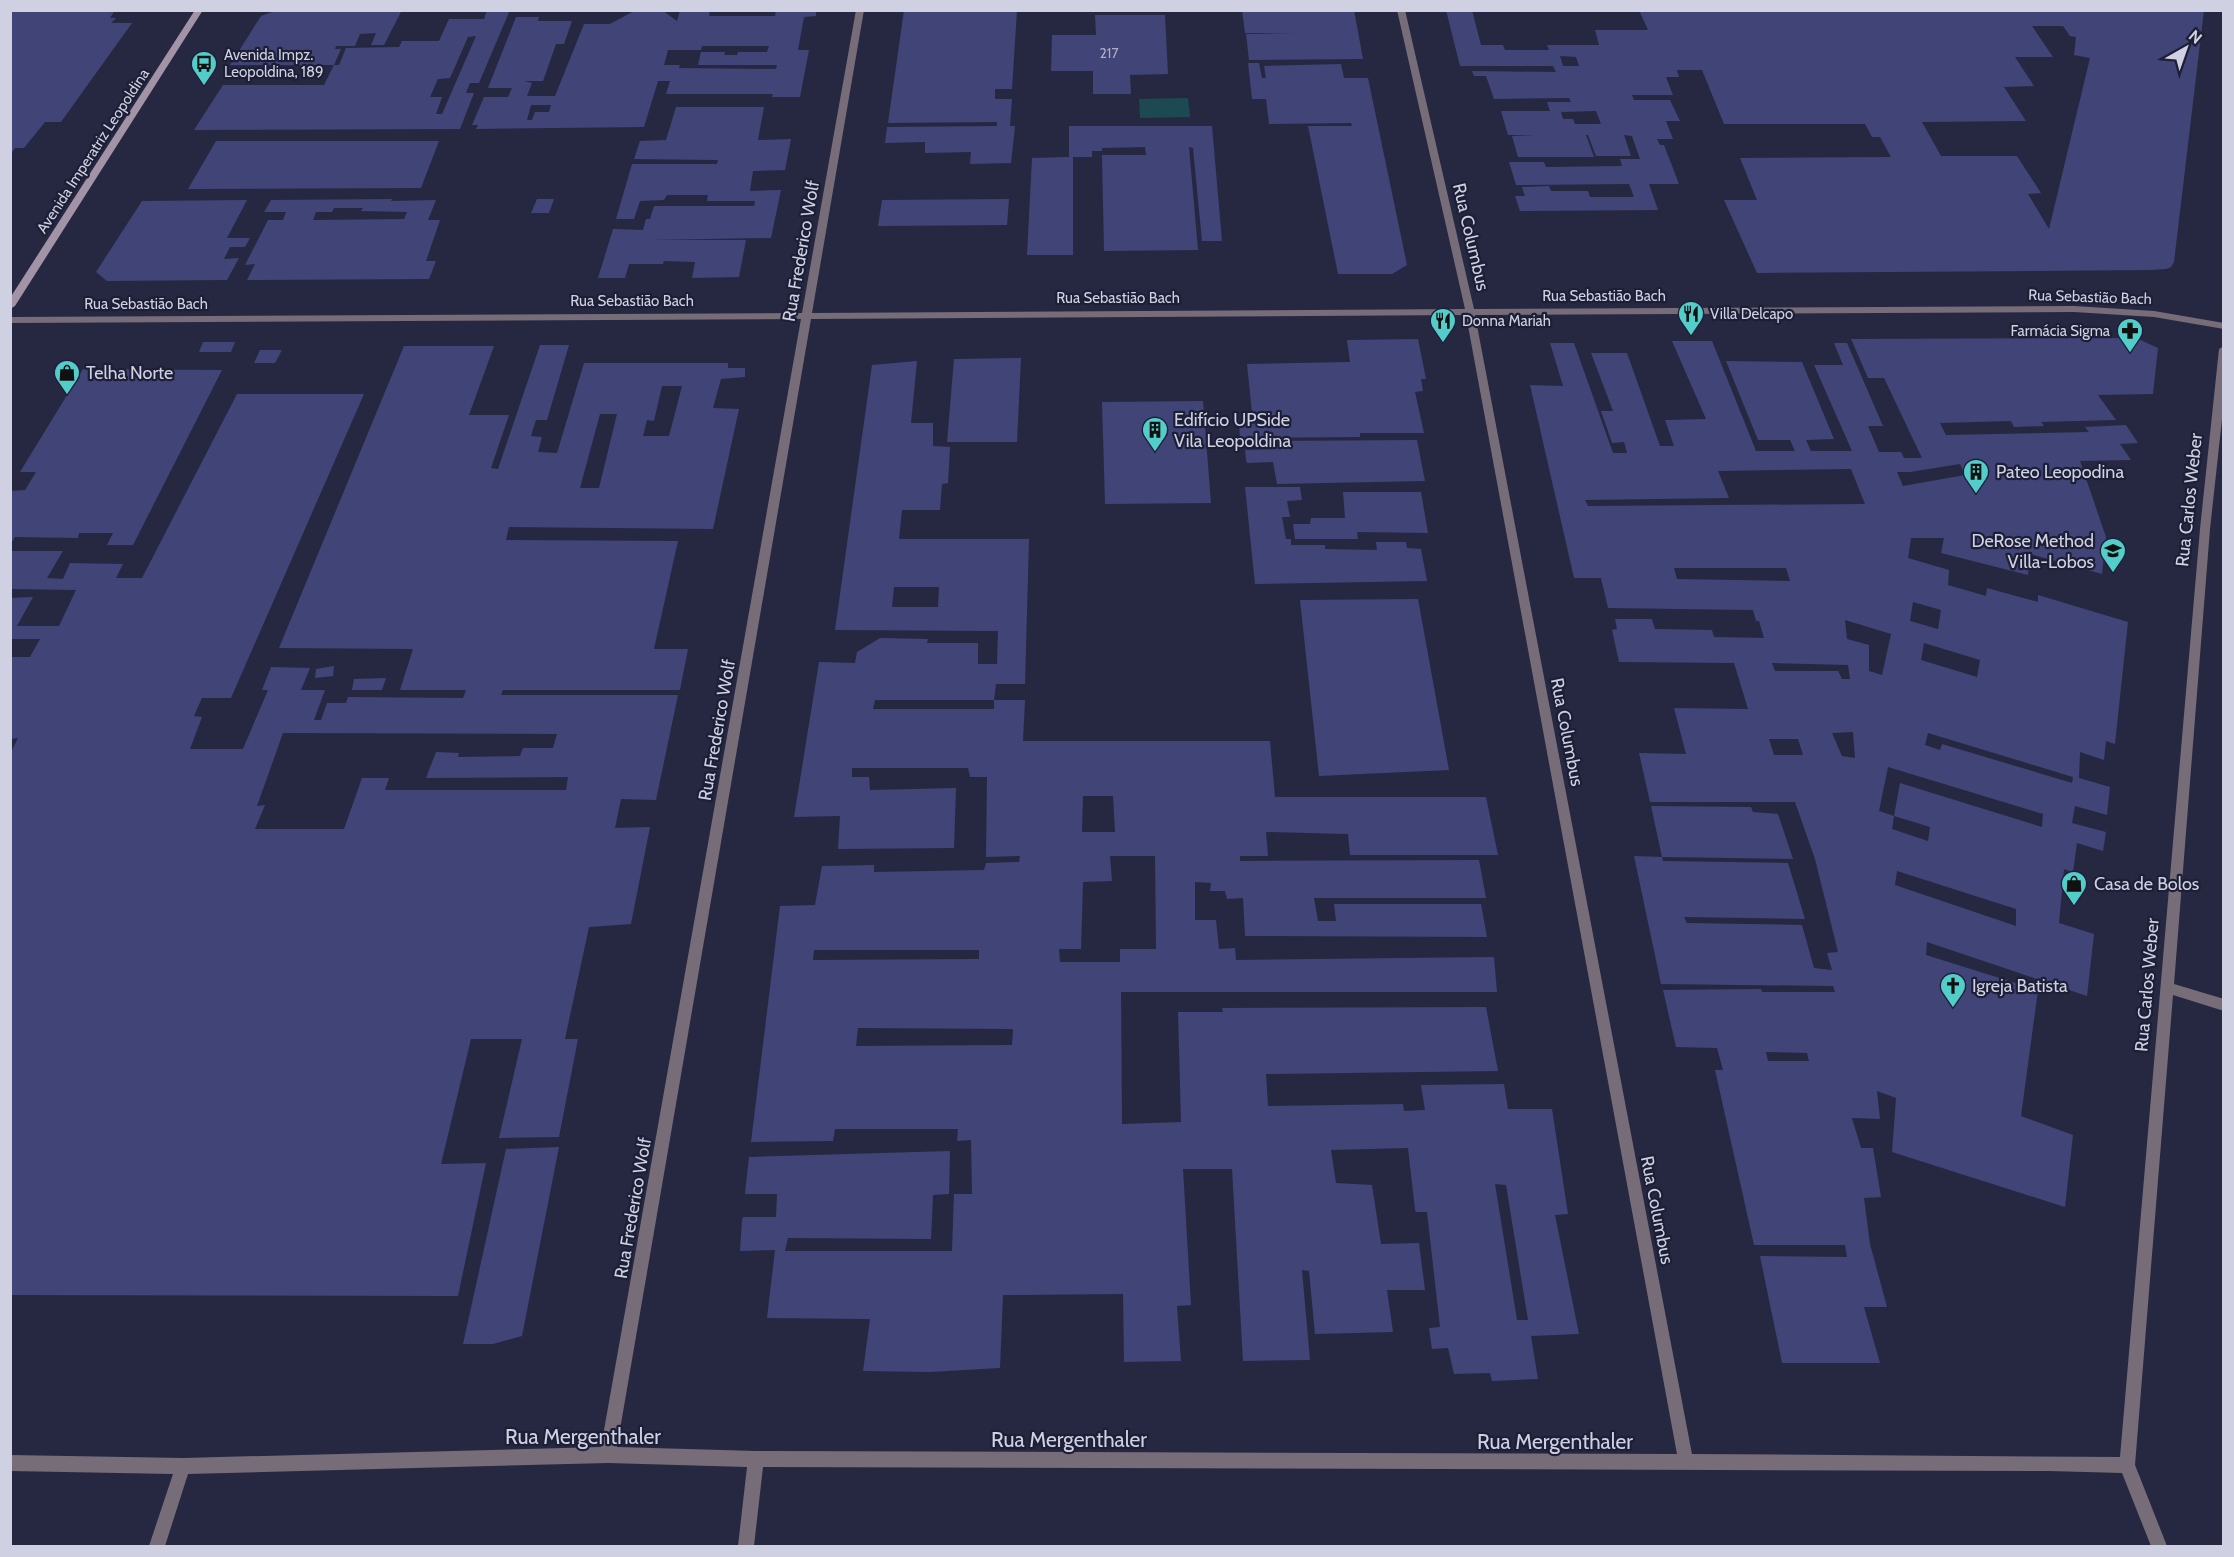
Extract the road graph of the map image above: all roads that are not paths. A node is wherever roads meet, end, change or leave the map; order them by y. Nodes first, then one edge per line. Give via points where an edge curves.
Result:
1 (199, 10) edge
2 (860, 10) edge
3 (1401, 10) edge
4 (10, 306) edge
5 (1470, 311) junction
6 (808, 315) junction
7 (10, 320) edge
8 (2223, 326) edge
9 (2223, 349) edge
10 (2166, 987) junction
11 (2223, 1005) edge
12 (608, 1455) junction
13 (756, 1459) junction
14 (1686, 1462) junction
15 (10, 1463) edge
16 (2127, 1465) junction
17 (183, 1466) junction
18 (157, 1546) edge
19 (746, 1546) edge
20 (2159, 1546) edge

1 - 4 main road, Avenida Imperatriz Leopoldina
2 - 6 street, Rua Frederico Wolf
3 - 5 street, Rua Columbus
5 - 6 street, Rua Sebastião Bach
5 - 8 street, Rua Sebastião Bach via 2074,309 2154,314
5 - 14 street, Rua Columbus
6 - 7 street, Rua Sebastião Bach
6 - 12 street, Rua Frederico Wolf
9 - 10 street, Rua Carlos Weber
10 - 11 street
10 - 16 street, Rua Carlos Weber
12 - 13 street, Rua Mergenthaler
12 - 17 street, Rua Mergenthaler
13 - 14 street, Rua Mergenthaler
13 - 19 street
14 - 16 street, Rua Mergenthaler
15 - 17 street, Rua Mergenthaler
16 - 20 street, Rua Carlos Weber
17 - 18 street

